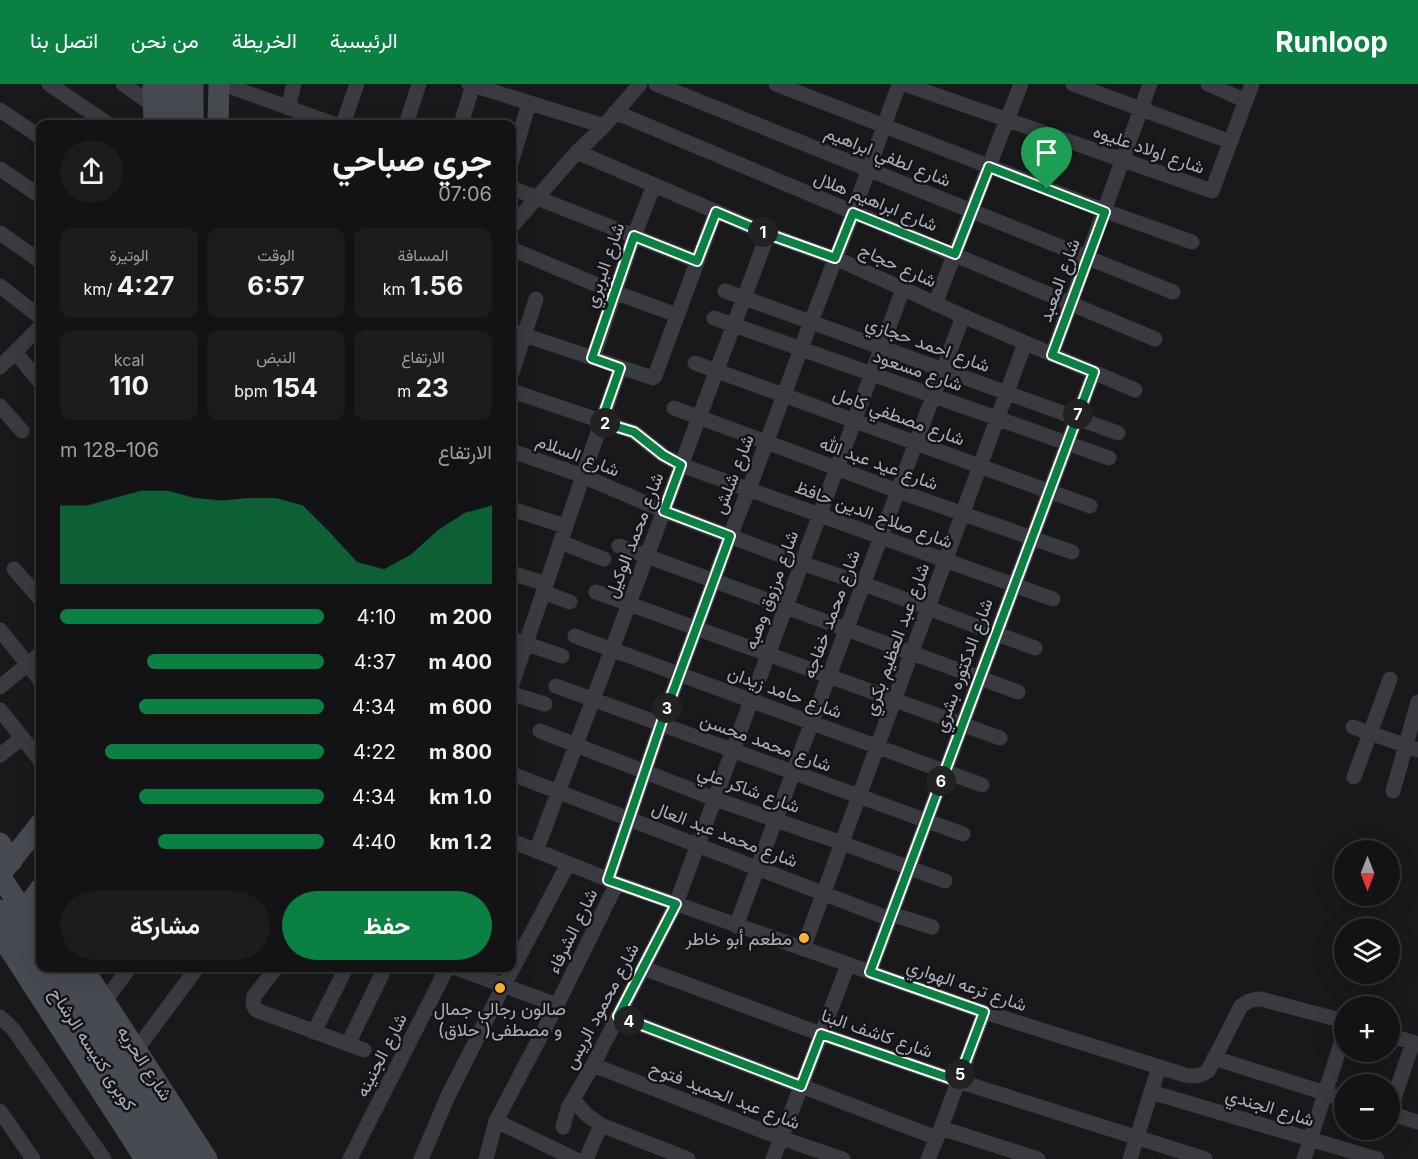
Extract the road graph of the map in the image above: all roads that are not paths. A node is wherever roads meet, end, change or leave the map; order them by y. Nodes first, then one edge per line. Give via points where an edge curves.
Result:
1 (49, 84) edge
2 (123, 84) edge
3 (153, 84) edge
4 (173, 84) edge
5 (193, 84) edge
6 (221, 84) edge
7 (294, 84) edge
8 (357, 84) edge
9 (419, 84) edge
10 (640, 84) edge
11 (656, 84) edge
12 (776, 84) edge
13 (899, 84) edge
14 (904, 84) edge
15 (1021, 84) edge
16 (1073, 84) edge
17 (1150, 84) edge
18 (1208, 84) edge
19 (1252, 84) edge
20 (471, 85) edge
21 (1246, 101) junction
22 (529, 103) junction
23 (288, 108) junction
24 (1141, 109) junction
25 (0, 110) edge
26 (615, 112) junction
27 (154, 115) edge
28 (102, 120) edge
29 (173, 120) edge
30 (193, 120) edge
31 (218, 120) edge
32 (322, 120) edge
33 (344, 120) edge
34 (407, 120) edge
35 (462, 120) edge
36 (1007, 120) junction
37 (603, 126) junction
38 (885, 127) junction
39 (36, 134) edge
40 (1231, 142) junction
41 (516, 147) edge
42 (576, 152) junction
43 (1122, 161) junction
44 (989, 167) junction
45 (0, 169) edge
46 (869, 169) junction
47 (654, 185) junction
48 (516, 190) edge
49 (36, 193) edge
50 (535, 198) junction
51 (972, 211) junction
52 (716, 212) junction
53 (1105, 212) junction
54 (853, 213) junction
55 (516, 221) edge
56 (0, 233) edge
57 (768, 234) junction
58 (634, 236) junction
59 (1192, 242) dead end
60 (516, 251) edge
61 (955, 254) junction
62 (1088, 257) junction
63 (36, 258) edge
64 (835, 258) junction
65 (697, 261) junction
66 (903, 289) junction
67 (2, 290) edge
68 (725, 291) dead end
69 (614, 292) junction
70 (1173, 292) dead end
71 (744, 298) junction
72 (536, 299) dead end
73 (1071, 303) junction
74 (935, 304) junction
75 (36, 313) edge
76 (677, 315) junction
77 (963, 316) junction
78 (714, 318) dead end
79 (811, 322) junction
80 (734, 325) junction
81 (36, 331) edge
82 (518, 333) edge
83 (1155, 339) dead end
84 (1024, 343) junction
85 (881, 347) junction
86 (801, 349) junction
87 (15, 352) junction
88 (1052, 355) junction
89 (592, 358) junction
90 (695, 363) dead end
91 (0, 367) edge
92 (620, 368) junction
93 (717, 370) junction
94 (943, 370) junction
95 (1094, 372) junction
96 (871, 374) junction
97 (36, 377) edge
98 (1135, 390) dead end
99 (516, 392) edge
100 (1006, 393) junction
101 (784, 395) junction
102 (933, 396) junction
103 (0, 406) edge
104 (674, 408) dead end
105 (699, 417) junction
106 (997, 418) junction
107 (1076, 418) junction
108 (854, 420) junction
109 (601, 422) junction
110 (22, 431) dead end
111 (1118, 433) dead end
112 (766, 442) junction
113 (916, 443) junction
114 (1067, 443) junction
115 (516, 452) edge
116 (1108, 458) dead end
117 (681, 465) junction
118 (980, 466) junction
119 (837, 468) junction
120 (583, 476) junction
121 (749, 489) junction
122 (898, 491) junction
123 (1049, 492) junction
124 (1090, 507) dead end
125 (516, 510) edge
126 (664, 511) junction
127 (962, 513) junction
128 (819, 514) junction
129 (565, 526) junction
130 (730, 536) junction
131 (881, 537) junction
132 (1032, 537) junction
133 (560, 542) junction
134 (619, 546) dead end
135 (1072, 552) dead end
136 (647, 556) junction
137 (604, 559) dead end
138 (945, 560) junction
139 (801, 563) junction
140 (14, 569) dead end
141 (516, 575) edge
142 (714, 580) junction
143 (864, 584) junction
144 (1014, 585) junction
145 (544, 588) junction
146 (596, 592) dead end
147 (36, 594) edge
148 (1053, 599) dead end
149 (570, 602) dead end
150 (629, 604) junction
151 (785, 607) junction
152 (928, 608) junction
153 (697, 628) junction
154 (847, 629) junction
155 (0, 630) edge
156 (997, 632) junction
157 (575, 636) dead end
158 (518, 641) edge
159 (1035, 648) dead end
160 (612, 649) junction
161 (911, 653) junction
162 (768, 654) junction
163 (562, 656) dead end
164 (36, 657) edge
165 (28, 664) junction
166 (680, 674) junction
167 (36, 675) edge
168 (829, 676) junction
169 (980, 678) junction
170 (1390, 679) dead end
171 (556, 686) dead end
172 (0, 687) edge
173 (1018, 692) dead end
174 (516, 694) edge
175 (593, 699) junction
176 (751, 700) junction
177 (894, 700) junction
178 (1418, 702) edge
179 (545, 705) dead end
180 (0, 710) edge
181 (812, 722) junction
182 (661, 724) junction
183 (962, 724) junction
184 (1353, 727) dead end
185 (540, 731) dead end
186 (1370, 733) junction
187 (22, 738) junction
188 (1000, 738) dead end
189 (576, 744) junction
190 (877, 746) junction
191 (1412, 748) edge
192 (732, 750) junction
193 (36, 754) edge
194 (0, 755) edge
195 (645, 771) junction
196 (945, 771) junction
197 (794, 772) junction
198 (516, 776) edge
199 (1354, 777) dead end
200 (982, 785) dead end
201 (1393, 791) dead end
202 (558, 792) junction
203 (859, 796) junction
204 (715, 799) junction
205 (629, 819) junction
206 (776, 820) junction
207 (926, 820) junction
208 (36, 828) edge
209 (963, 834) dead end
210 (516, 843) edge
211 (842, 843) junction
212 (698, 845) junction
213 (536, 851) junction
214 (2, 860) edge
215 (568, 864) junction
216 (909, 867) junction
217 (758, 868) junction
218 (613, 881) junction
219 (945, 881) dead end
220 (824, 893) junction
221 (36, 899) edge
222 (676, 904) junction
223 (0, 910) edge
224 (891, 916) junction
225 (736, 926) junction
226 (932, 927) dead end
227 (36, 928) edge
228 (2, 941) edge
229 (36, 944) edge
230 (803, 949) junction
231 (36, 962) edge
232 (516, 962) edge
233 (848, 964) junction
234 (36, 967) edge
235 (36, 968) edge
236 (643, 968) junction
237 (86, 972) edge
238 (126, 972) edge
239 (194, 972) edge
240 (273, 972) edge
241 (343, 972) edge
242 (383, 972) edge
243 (445, 972) edge
244 (467, 972) edge
245 (511, 972) edge
246 (870, 972) junction
247 (44, 973) edge
248 (504, 985) junction
249 (105, 1001) junction
250 (557, 1005) junction
251 (984, 1012) junction
252 (618, 1016) junction
253 (0, 1017) edge
254 (1334, 1018) edge
255 (314, 1032) junction
256 (821, 1034) junction
257 (1400, 1038) edge
258 (1416, 1043) edge
259 (348, 1044) junction
260 (136, 1050) junction
261 (364, 1050) dead end
262 (1214, 1058) junction
263 (1335, 1062) edge
264 (592, 1065) junction
265 (1160, 1067) junction
266 (958, 1081) junction
267 (1400, 1084) edge
268 (801, 1086) junction
269 (1151, 1092) junction
270 (1325, 1093) junction
271 (1334, 1096) edge
272 (573, 1100) junction
273 (0, 1111) edge
274 (1400, 1116) edge
275 (496, 1121) junction
276 (1418, 1122) edge
277 (601, 1125) junction
278 (562, 1127) dead end
279 (939, 1133) junction
280 (781, 1138) junction
281 (1137, 1138) junction
282 (1310, 1139) junction
283 (33, 1159) edge
284 (105, 1159) edge
285 (145, 1159) edge
286 (165, 1159) edge
287 (187, 1159) edge
288 (207, 1159) edge
289 (350, 1159) edge
290 (421, 1159) edge
291 (486, 1159) edge
292 (575, 1159) edge
293 (586, 1159) edge
294 (688, 1159) edge
295 (773, 1159) edge
296 (843, 1159) edge
297 (928, 1159) edge
298 (1038, 1159) edge
299 (1130, 1159) edge
300 (1205, 1159) edge
301 (1304, 1159) edge
302 (1377, 1159) edge

1 - 28 street
2 - 27 street
3 - 27 main road
4 - 29 main road
5 - 30 main road
6 - 23 street
6 - 31 main road
7 - 23 street
8 - 33 street
9 - 34 street
10 - 26 street
11 - 46 street, شارع لطفي ابراهيم
12 - 38 street
13 - 38 street, شارع شلش
14 - 36 street, شارع اولاد عليوه
15 - 36 street
16 - 24 street
17 - 24 street, شارع المعبد
18 - 21 street
19 - 21 street
20 - 22 street
20 - 35 street
21 - 40 street
22 - 37 street
22 - 41 street
23 - 32 street
24 - 40 street
24 - 43 street, شارع المعبد
25 - 39 street
26 - 37 street
26 - 54 street, شارع ابراهيم هلال
36 - 43 street, شارع اولاد عليوه
36 - 44 street
37 - 42 street
38 - 44 street
38 - 46 street, شارع شلش
40 - 43 street, شارع اولاد عليوه via 1212,192
42 - 47 street, شارع حجاج
42 - 50 street
43 - 53 street, شارع المعبد
44 - 51 street
44 - 53 street
45 - 49 street
46 - 51 street, شارع لطفي ابراهيم
46 - 54 street, شارع شلش
47 - 52 street, شارع حجاج
47 - 58 street, شارع البربري
48 - 50 street
50 - 55 street
50 - 58 street
51 - 61 street
51 - 62 street, شارع لطفي ابراهيم
52 - 57 street, شارع حجاج
52 - 65 street
53 - 59 street
53 - 62 street, شارع المعبد
54 - 61 street, شارع ابراهيم هلال
54 - 64 street, شارع شلش
56 - 63 street
57 - 64 street, شارع حجاج
57 - 71 street, شارع محمد الوكيل
58 - 65 street
58 - 69 street, شارع البربري
60 - 69 street
61 - 73 street, شارع ابراهيم هلال
61 - 74 street
62 - 70 street, شارع لطفي ابراهيم
62 - 73 street, شارع المعبد
64 - 66 street, شارع حجاج
64 - 79 street, شارع شلش
65 - 76 street
66 - 74 street, شارع حجاج
66 - 85 street, شارع مرزوق وهبه
67 - 75 street
68 - 71 street, شارع احمد حجازي
69 - 76 street
69 - 89 street, شارع البربري
71 - 79 street, شارع احمد حجازي
71 - 80 street, شارع محمد الوكيل
72 - 82 street
73 - 83 street, شارع ابراهيم هلال
73 - 88 street, شارع المعبد
74 - 77 street, شارع حجاج
76 - 92 street via 653,378
77 - 84 street, شارع حجاج
77 - 94 street, شارع محمد خفاجه
78 - 80 street, شارع مسعود
79 - 85 street, شارع احمد حجازي
79 - 86 street, شارع شلش
80 - 86 street, شارع مسعود
80 - 93 street, شارع محمد الوكيل
81 - 87 street
82 - 89 street
84 - 88 street, شارع حجاج
84 - 100 street, شارع عبد العظيم بكري
85 - 94 street, شارع احمد حجازي
85 - 96 street, شارع مرزوق وهبه
86 - 96 street, شارع مسعود
86 - 101 street, شارع شلش
87 - 91 street
87 - 97 street
88 - 95 street, شارع حجاج
89 - 92 street
90 - 93 street, شارع مصطفي كامل
92 - 109 street
93 - 101 street, شارع مصطفي كامل
93 - 105 street, شارع محمد الوكيل
94 - 100 street, شارع احمد حجازي
94 - 102 street, شارع محمد خفاجه
95 - 98 street, شارع حجاج
95 - 107 street, شارع الدكتوره بشري
96 - 102 street, شارع مسعود
96 - 108 street, شارع مرزوق وهبه
99 - 109 street, شارع صلاح الدين حافظ
100 - 106 street, شارع عبد العظيم بكري
100 - 107 street, شارع احمد حجازي
101 - 108 street, شارع مصطفي كامل
101 - 112 street, شارع شلش
102 - 106 street, شارع مسعود
102 - 113 street, شارع محمد خفاجه
103 - 110 street
104 - 105 street, شارع عيد عبد الله
105 - 112 street, شارع عيد عبد الله
105 - 117 street, شارع محمد الوكيل
106 - 114 street, شارع مسعود
106 - 118 street, شارع عبد العظيم بكري
107 - 111 street, شارع احمد حجازي
107 - 114 street, شارع الدكتوره بشري
108 - 113 street, شارع مصطفي كامل
108 - 119 street, شارع مرزوق وهبه
109 - 117 street, شارع صلاح الدين حافظ via 634,432
109 - 120 street
112 - 119 street, شارع عيد عبد الله
112 - 121 street, شارع شلش
113 - 118 street, شارع مصطفي كامل
113 - 122 street, شارع محمد خفاجه
114 - 116 street, شارع مسعود
114 - 123 street, شارع الدكتوره بشري
115 - 120 street, شارع السلام
117 - 121 street, شارع صلاح الدين حافظ
117 - 126 street, شارع محمد الوكيل
118 - 123 street, شارع مصطفي كامل
118 - 127 street, شارع عبد العظيم بكري
119 - 122 street, شارع عيد عبد الله
119 - 128 street, شارع مرزوق وهبه
120 - 126 street, شارع السلام
120 - 129 street
121 - 128 street, شارع صلاح الدين حافظ
121 - 130 street, شارع شلش
122 - 127 street, شارع عيد عبد الله
122 - 131 street, شارع محمد خفاجه
123 - 124 street, شارع مصطفي كامل
123 - 132 street, شارع الدكتوره بشري
125 - 129 street
126 - 130 street, شارع السلام
126 - 136 street, شارع محمد الوكيل
127 - 132 street, شارع عيد عبد الله
127 - 138 street, شارع عبد العظيم بكري
128 - 131 street, شارع صلاح الدين حافظ
128 - 139 street, شارع مرزوق وهبه
129 - 133 street
130 - 139 street, شارع السلام
130 - 142 street, شارع شلش
131 - 138 street, شارع صلاح الدين حافظ
131 - 143 street, شارع محمد خفاجه
132 - 135 street, شارع عيد عبد الله
132 - 144 street, شارع الدكتوره بشري
133 - 137 street
133 - 145 street
134 - 136 street
136 - 142 street
136 - 150 street, شارع محمد الوكيل
138 - 144 street, شارع صلاح الدين حافظ
138 - 152 street, شارع عبد العظيم بكري
139 - 143 street, شارع السلام
139 - 151 street, شارع مرزوق وهبه
140 - 147 street
141 - 145 street
142 - 151 street
142 - 153 street, شارع شلش
143 - 152 street, شارع السلام
143 - 154 street, شارع محمد خفاجه
144 - 148 street, شارع صلاح الدين حافظ
144 - 156 street, شارع الدكتوره بشري
145 - 149 street
145 - 158 street
146 - 150 street
150 - 153 street
150 - 160 street, شارع محمد الوكيل
151 - 154 street
151 - 162 street, شارع مرزوق وهبه
152 - 156 street, شارع السلام
152 - 161 street, شارع عبد العظيم بكري
153 - 162 street
153 - 166 street, شارع شلش
154 - 161 street
154 - 168 street, شارع محمد خفاجه
155 - 165 street
156 - 159 street, شارع السلام
156 - 169 street, شارع الدكتوره بشري
157 - 160 street, شارع حامد زيدان
158 - 163 street
160 - 166 street, شارع حامد زيدان
160 - 175 street, شارع محمد الوكيل
161 - 169 street
161 - 177 street, شارع عبد العظيم بكري
162 - 168 street
162 - 176 street, شارع مرزوق وهبه
164 - 165 street
165 - 167 street
165 - 172 street
166 - 176 street, شارع حامد زيدان
166 - 182 street, شارع شلش
168 - 177 street
168 - 181 street, شارع محمد خفاجه
169 - 173 street
169 - 183 street, شارع الدكتوره بشري
170 - 186 street
171 - 175 street, شارع محمد محسن
174 - 179 street
175 - 182 street, شارع محمد محسن
175 - 189 street, شارع محمد الوكيل
176 - 181 street, شارع حامد زيدان
176 - 192 street, شارع مرزوق وهبه
177 - 183 street
177 - 190 street, شارع عبد العظيم بكري
178 - 191 street
180 - 187 street
181 - 190 street, شارع حامد زيدان
181 - 197 street, شارع محمد خفاجه
182 - 192 street, شارع محمد محسن
182 - 195 street, شارع شلش
183 - 188 street
183 - 196 street, شارع الدكتوره بشري
184 - 186 street
185 - 189 street, شارع شاكر علي
186 - 191 street
186 - 199 street
187 - 193 street
187 - 194 street
189 - 195 street, شارع شاكر علي
189 - 202 street, شارع محمد الوكيل
190 - 196 street, شارع حامد زيدان
190 - 203 street, شارع عبد العظيم بكري
191 - 201 street
192 - 197 street, شارع محمد محسن
192 - 204 street, شارع مرزوق وهبه
195 - 204 street, شارع شاكر علي
195 - 205 street, شارع شلش
196 - 200 street, شارع حامد زيدان
196 - 207 street, شارع الدكتوره بشري
197 - 203 street, شارع محمد محسن
197 - 206 street, شارع محمد خفاجه
198 - 202 street, شارع محمد عبد العال
202 - 205 street, شارع محمد عبد العال
202 - 213 street, شارع محمد الوكيل
203 - 207 street, شارع محمد محسن
203 - 211 street, شارع عبد العظيم بكري
204 - 206 street, شارع شاكر علي
204 - 212 street, شارع مرزوق وهبه
205 - 212 street, شارع محمد عبد العال
205 - 218 street, شارع شلش
206 - 211 street, شارع شاكر علي
206 - 217 street, شارع محمد خفاجه
207 - 209 street, شارع محمد محسن
207 - 216 street, شارع الدكتوره بشري
208 - 214 main road
210 - 213 street, شارع ترعه الهواري
211 - 216 street, شارع شاكر علي
211 - 220 street, شارع عبد العظيم بكري
212 - 217 street, شارع محمد عبد العال
212 - 222 street, شارع مرزوق وهبه
213 - 215 street, شارع ترعه الهواري
214 - 227 main road, bridge
215 - 218 street, شارع ترعه الهواري
215 - 232 street
216 - 219 street, شارع شاكر علي
216 - 224 street, شارع الدكتوره بشري
217 - 220 street, شارع محمد عبد العال
217 - 225 street, شارع محمد خفاجه
218 - 222 street, شارع ترعه الهواري
218 - 250 street, شارع الشرفاء
220 - 224 street, شارع محمد عبد العال
220 - 230 street, شارع عبد العظيم بكري
221 - 228 main road
222 - 225 street, شارع ترعه الهواري
222 - 236 street, شارع محمود الريس
223 - 231 main road, كوبرى كنيسه الرشاح, bridge
224 - 226 street, شارع محمد عبد العال
224 - 246 street, شارع الدكتوره بشري
225 - 230 street, شارع ترعه الهواري
228 - 234 main road
229 - 235 main road via 24,961
230 - 233 street, شارع ترعه الهواري
233 - 246 street, شارع ترعه الهواري
233 - 256 street
236 - 252 street, شارع محمود الريس
236 - 256 street, شارع كاشف البنا
237 - 249 main road, شارع الحريه
238 - 249 street
239 - 260 street
240 - 255 street via 254,996 254,1008
241 - 255 street
242 - 259 street
243 - 289 street, شارع الجنينه
244 - 248 street
245 - 248 street
246 - 251 street, شارع ترعه الهواري
247 - 285 main road
247 - 286 main road, كوبرى كنيسه الرشاح
247 - 287 main road, كوبرى كنيسه الرشاح
248 - 250 street
248 - 290 street
249 - 260 main road, شارع الحريه
250 - 275 street, شارع الشرفاء
251 - 265 street, شارع ترعه الهواري
251 - 266 street
252 - 264 street, شارع محمود الريس
252 - 268 street
253 - 284 street via 13,1029
254 - 262 street, شارع ترعه الهواري via 1253,999 1241,1006
255 - 259 street
256 - 266 street, شارع كاشف البنا
256 - 268 street
257 - 258 street
258 - 267 street
259 - 261 street
260 - 288 main road, شارع الحريه
262 - 265 street, شارع ترعه الهواري via 1208,1071 1201,1075
262 - 270 street
263 - 270 street
264 - 272 street, شارع محمود الريس
264 - 280 street, شارع عبد الحميد فتوح
265 - 269 street
266 - 279 street
266 - 281 street, شارع كاشف البنا
268 - 279 street
268 - 280 street
269 - 281 street
269 - 282 street, شارع الجندي
270 - 271 street
270 - 282 street
272 - 277 street
272 - 278 street, شارع محمود الريس
273 - 283 street
274 - 276 street
275 - 291 street, شارع الشرفاء
275 - 292 street
277 - 293 street
277 - 294 street
279 - 297 street
279 - 298 street
280 - 295 street
280 - 296 street, شارع عبد الحميد فتوح
281 - 299 street
281 - 300 street, شارع كاشف البنا
282 - 301 street
282 - 302 street, شارع الجندي

